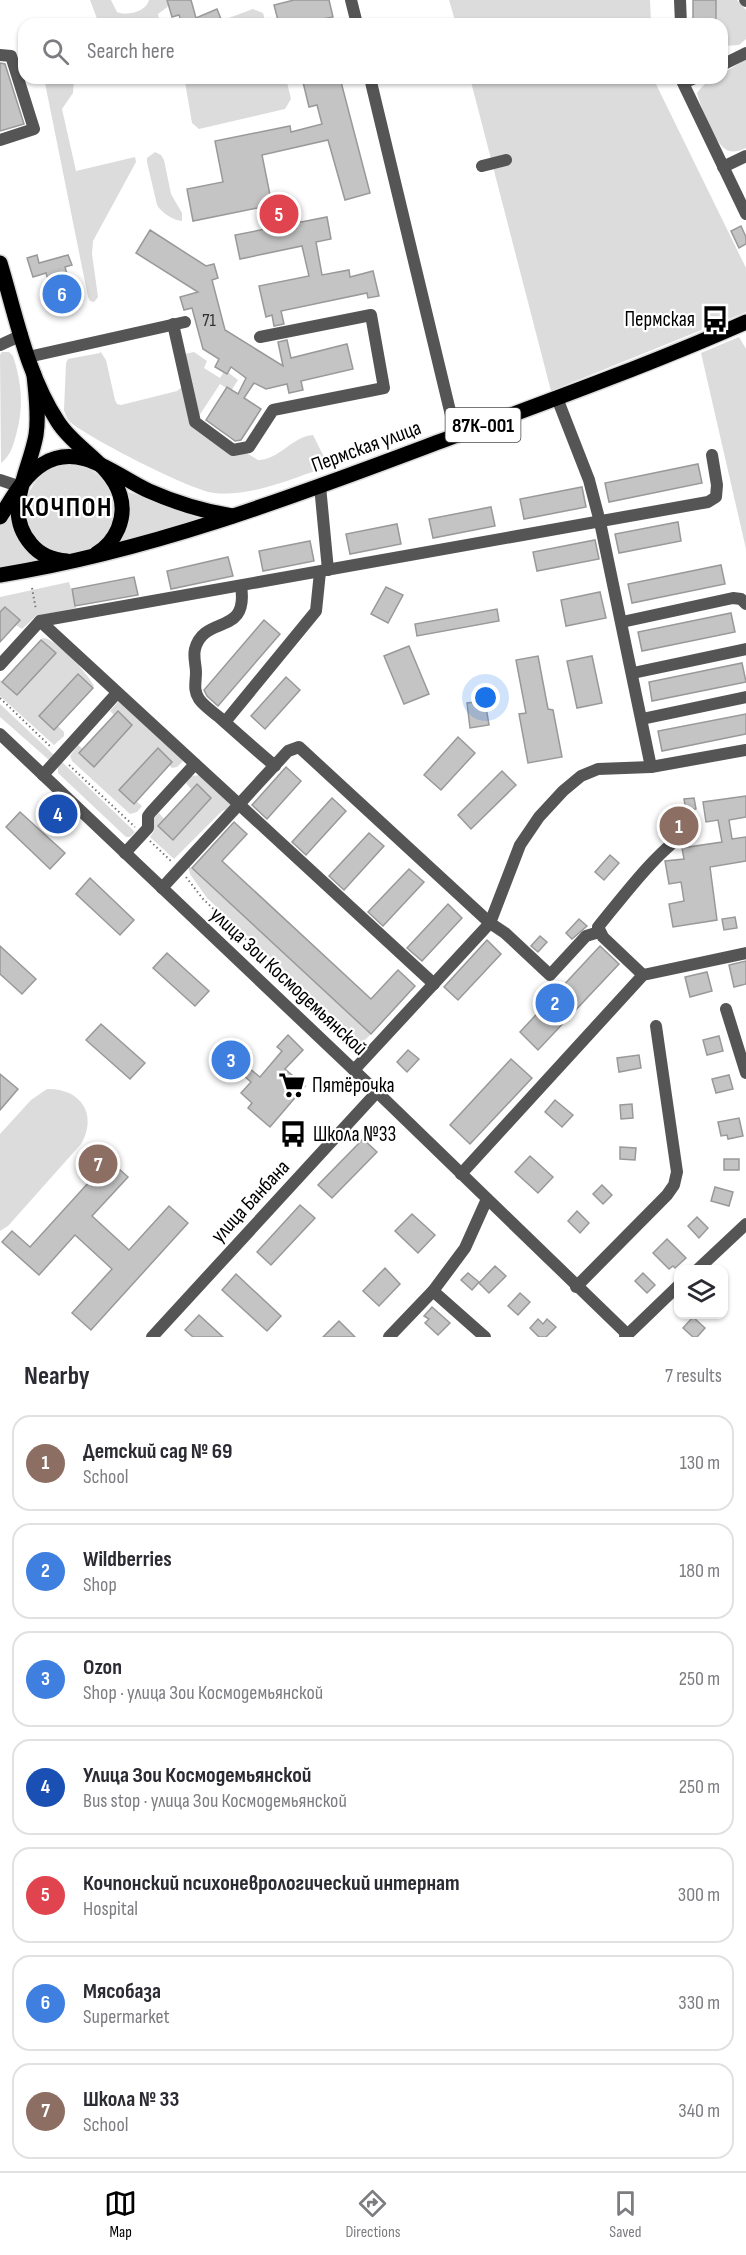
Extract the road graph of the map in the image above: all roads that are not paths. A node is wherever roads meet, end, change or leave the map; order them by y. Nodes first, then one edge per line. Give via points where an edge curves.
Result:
1 (351, 0) edge
2 (680, 0) edge
3 (356, 18) edge
4 (681, 18) edge
5 (746, 53) edge
6 (0, 55) edge
7 (728, 62) edge
8 (18, 80) edge
9 (19, 84) edge
10 (371, 84) edge
11 (689, 84) edge
12 (0, 140) edge
13 (746, 156) edge
14 (506, 160) dead end
15 (482, 166) dead end
16 (723, 167) junction
17 (746, 214) edge
18 (0, 263) edge
19 (746, 322) edge
20 (22, 335) junction
21 (260, 336) dead end
22 (0, 345) edge
23 (28, 357) junction
24 (34, 375) junction
25 (557, 398) junction
26 (456, 436) junction
27 (712, 455) dead end
28 (96, 462) junction
29 (0, 480) edge
30 (320, 486) junction
31 (21, 487) junction
32 (235, 516) junction
33 (0, 517) edge
34 (600, 522) junction
35 (86, 560) junction
36 (324, 571) junction
37 (0, 575) edge
38 (242, 586) junction
39 (746, 604) edge
40 (38, 616) junction
41 (622, 622) junction
42 (746, 649) edge
43 (0, 665) edge
44 (633, 673) junction
45 (117, 693) junction
46 (746, 698) edge
47 (642, 719) junction
48 (225, 722) junction
49 (1, 738) edge
50 (746, 750) edge
51 (195, 764) junction
52 (275, 766) junction
53 (651, 767) junction
54 (43, 775) junction
55 (239, 805) junction
56 (693, 829) dead end
57 (125, 853) junction
58 (162, 888) junction
59 (490, 923) junction
60 (599, 932) junction
61 (746, 953) edge
62 (643, 975) junction
63 (434, 984) junction
64 (726, 1009) dead end
65 (656, 1026) dead end
66 (354, 1070) junction
67 (746, 1073) edge
68 (377, 1092) junction
69 (461, 1174) junction
70 (487, 1199) junction
71 (746, 1224) edge
72 (701, 1265) edge
73 (576, 1287) junction
74 (674, 1290) edge
75 (434, 1291) junction
76 (626, 1336) edge
77 (152, 1337) edge
78 (389, 1337) edge
79 (485, 1337) edge

1 - 3 street
2 - 4 street
5 - 7 street
6 - 8 street via 10,56
9 - 12 street via 34,129
10 - 26 street
11 - 16 street
13 - 16 street
14 - 15 street
16 - 17 street
18 - 20 main road, 87К-001
19 - 25 main road, Пермская улица / 87К-001
20 - 22 street
20 - 23 main road, 87К-001
21 - 23 street via 371,315 384,388 273,410 249,447 233,450 195,422 179,323
23 - 24 main road, 87К-001
24 - 28 main road, 87К-001 via 59,424
24 - 31 main road, 87К-001 via 36,433
25 - 26 main road, Пермская улица / 87К-001
25 - 34 street via 589,480
26 - 30 main road, Пермская улица / 87К-001
27 - 34 street via 716,497 708,502
28 - 31 main road, 87К-001 via 78,457 56,458 34,470
28 - 32 main road, 87К-001 via 158,494 198,509
28 - 35 main road, 87К-001 via 117,487 122,515 110,542
29 - 31 street
30 - 32 main road, Пермская улица / 87К-001
30 - 36 street
31 - 33 main road
31 - 35 main road, 87К-001 via 18,517 30,543 55,559
32 - 35 main road, 87К-001
34 - 36 street
34 - 41 street
35 - 37 main road
36 - 38 street
36 - 48 street via 316,611
38 - 40 street
38 - 48 street via 242,610 205,634 194,652 199,699
39 - 41 street via 733,598
40 - 43 street
40 - 45 street
41 - 44 street
42 - 44 street
44 - 47 street
45 - 51 street
45 - 54 street
46 - 47 street
47 - 53 street
48 - 52 street
49 - 54 street, улица Зои Космодемьянской
50 - 53 street
51 - 55 street
51 - 57 street via 151,812 148,828
52 - 55 street
52 - 59 street via 299,747
53 - 59 street via 598,769 581,776 563,791 520,845
54 - 57 street, улица Зои Космодемьянской
55 - 58 street
55 - 63 street
56 - 60 street via 666,848 598,927
57 - 58 street, улица Зои Космодемьянской
58 - 66 street, улица Зои Космодемьянской
59 - 60 street via 550,975 586,936
59 - 63 street
60 - 62 street
61 - 62 street
62 - 69 street
63 - 66 street
64 - 67 street
65 - 73 street via 677,1172 674,1185
66 - 68 street, улица Зои Космодемьянской
68 - 69 street, улица Зои Космодемьянской
68 - 77 street, улица Банбана
69 - 70 street, улица Зои Космодемьянской
70 - 73 street, улица Зои Космодемьянской
70 - 75 street via 465,1248
71 - 72 street
73 - 76 street, улица Зои Космодемьянской
74 - 76 street
75 - 78 street
75 - 79 street

